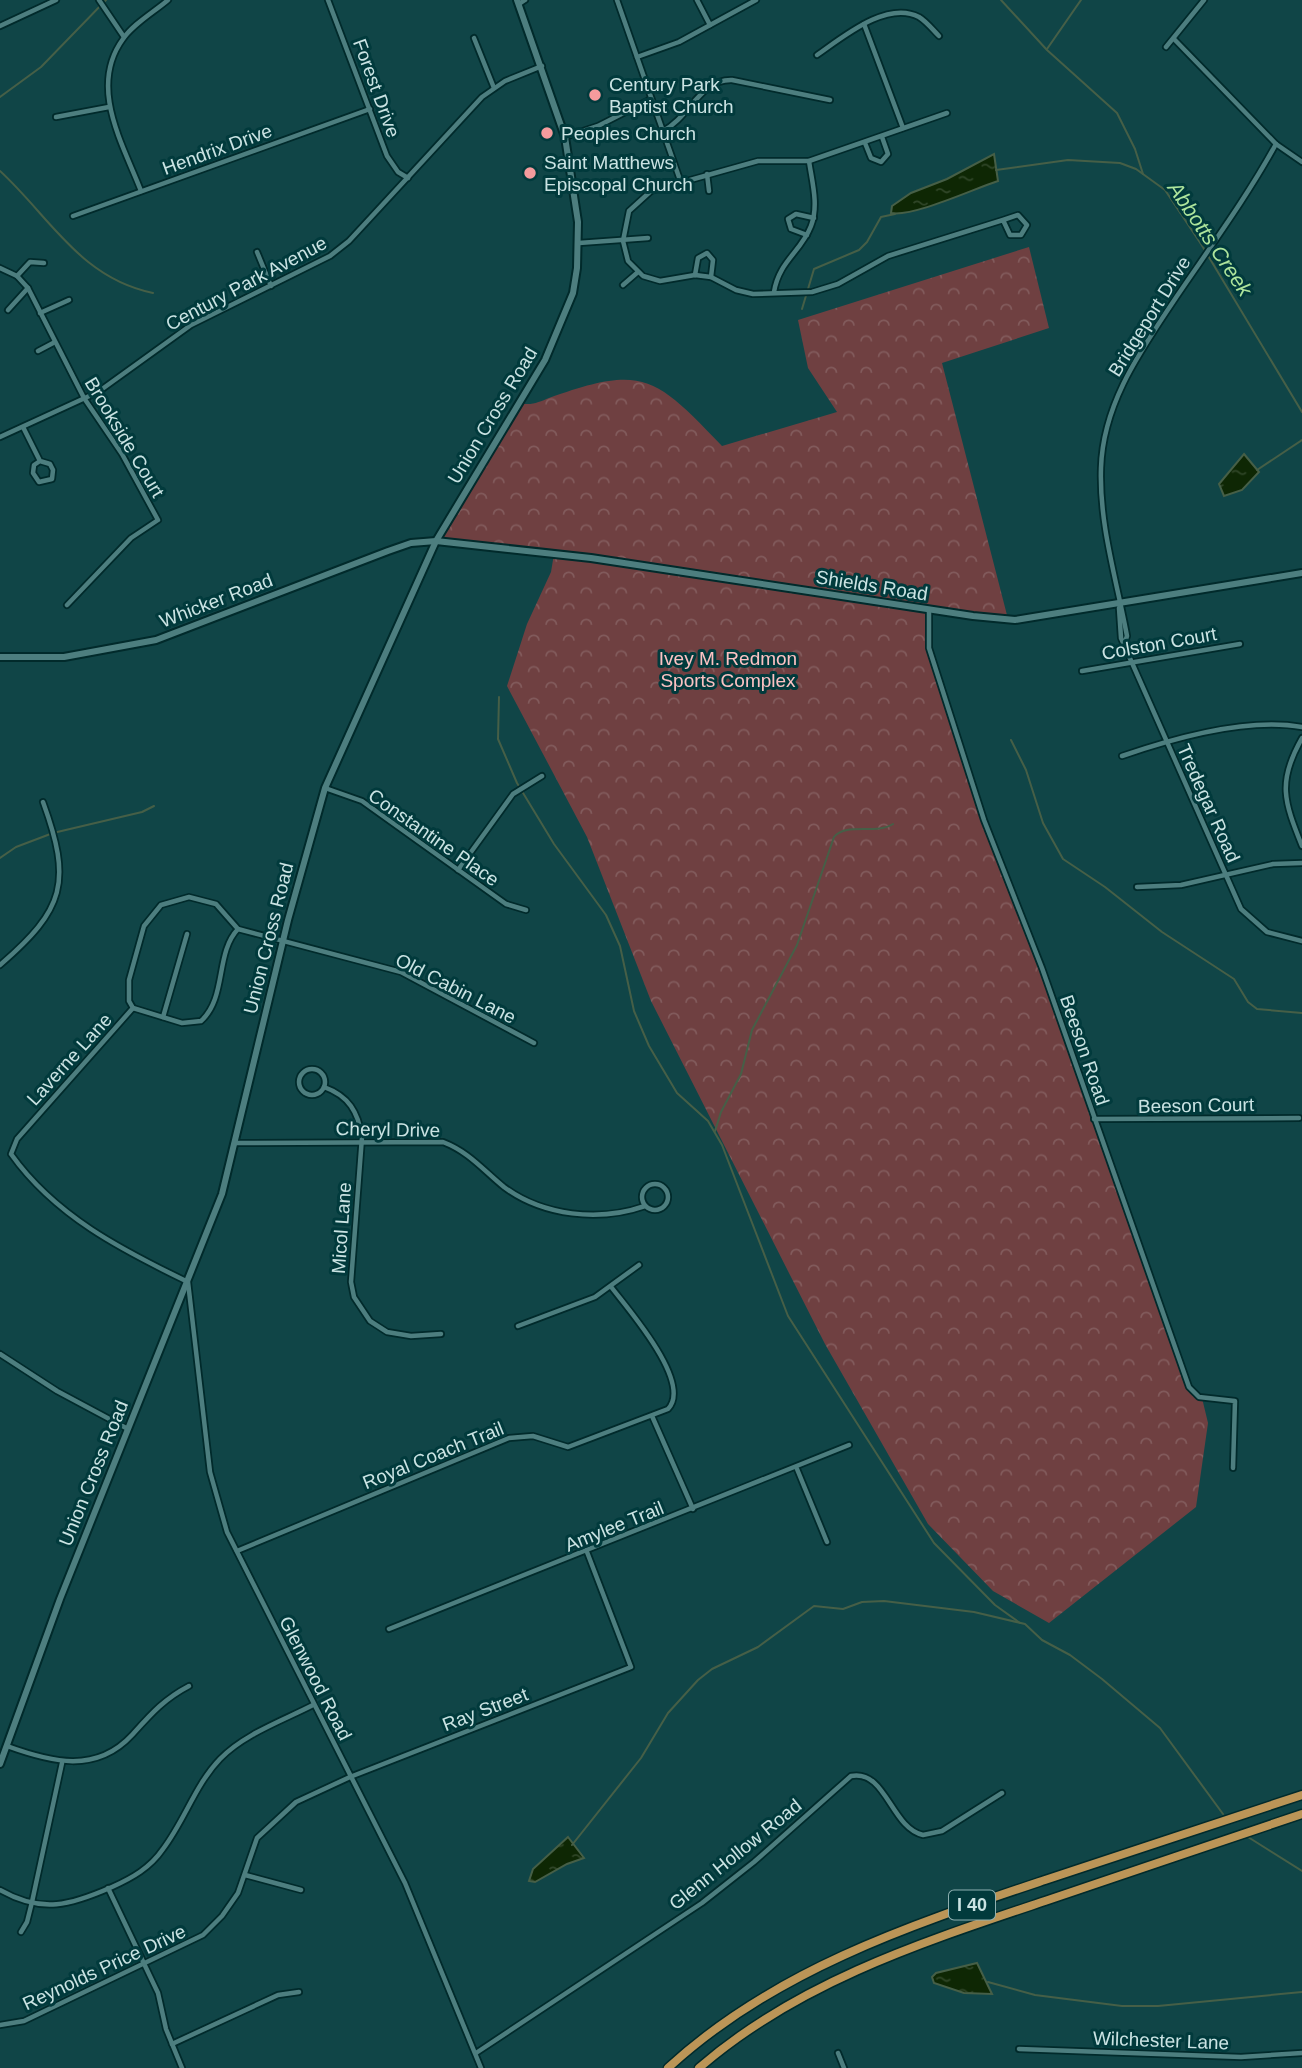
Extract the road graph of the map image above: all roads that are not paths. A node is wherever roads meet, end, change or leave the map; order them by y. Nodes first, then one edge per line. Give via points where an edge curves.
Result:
1 (56, 0) edge
2 (99, 0) edge
3 (168, 0) edge
4 (328, 0) edge
5 (617, 0) edge
6 (697, 0) edge
7 (756, 0) edge
8 (1204, 0) edge
9 (520, 1) edge
10 (864, 24) junction
11 (710, 25) junction
12 (0, 26) edge
13 (939, 36) dead end
14 (124, 37) junction
15 (474, 38) dead end
16 (1174, 39) junction
17 (1166, 47) dead end
18 (817, 55) dead end
19 (637, 57) junction
20 (542, 66) junction
21 (494, 88) junction
22 (651, 99) junction
23 (830, 100) dead end
24 (109, 107) junction
25 (370, 109) junction
26 (947, 113) dead end
27 (56, 117) dead end
28 (903, 128) junction
29 (663, 131) junction
30 (565, 137) junction
31 (882, 137) junction
32 (865, 143) junction
33 (1276, 144) junction
34 (809, 161) junction
35 (1302, 162) edge
36 (706, 174) junction
37 (408, 178) junction
38 (680, 180) junction
39 (141, 191) junction
40 (709, 191) dead end
41 (73, 216) dead end
42 (814, 218) junction
43 (1003, 220) junction
44 (807, 235) junction
45 (648, 238) dead end
46 (623, 241) junction
47 (579, 243) junction
48 (257, 251) dead end
49 (44, 263) dead end
50 (0, 268) edge
51 (638, 272) junction
52 (695, 275) junction
53 (17, 276) junction
54 (711, 277) junction
55 (623, 285) dead end
56 (271, 286) junction
57 (29, 288) junction
58 (774, 292) junction
59 (69, 300) dead end
60 (8, 310) dead end
61 (40, 313) junction
62 (55, 342) junction
63 (37, 351) dead end
64 (84, 398) junction
65 (0, 426) edge
66 (23, 426) junction
67 (2, 436) edge
68 (40, 461) junction
69 (436, 541) junction
70 (1302, 573) edge
71 (1119, 604) junction
72 (67, 605) dead end
73 (929, 609) junction
74 (1240, 644) dead end
75 (0, 657) edge
76 (1132, 662) junction
77 (1082, 671) dead end
78 (1302, 727) edge
79 (1302, 738) edge
80 (1166, 740) junction
81 (1122, 756) dead end
82 (542, 776) dead end
83 (325, 788) junction
84 (43, 803) dead end
85 (1302, 846) edge
86 (1302, 863) edge
87 (458, 870) junction
88 (1226, 875) junction
89 (1137, 887) dead end
90 (526, 910) dead end
91 (238, 929) junction
92 (187, 934) dead end
93 (283, 940) junction
94 (1302, 941) edge
95 (0, 965) edge
96 (134, 1008) junction
97 (163, 1017) junction
98 (534, 1043) dead end
99 (324, 1087) junction
100 (1299, 1118) dead end
101 (1094, 1119) junction
102 (361, 1142) junction
103 (234, 1143) junction
104 (645, 1206) junction
105 (639, 1265) dead end
106 (188, 1282) junction
107 (612, 1288) junction
108 (518, 1326) dead end
109 (441, 1334) dead end
110 (0, 1354) edge
111 (652, 1416) junction
112 (128, 1429) junction
113 (849, 1446) dead end
114 (1233, 1468) dead end
115 (797, 1469) junction
116 (693, 1509) junction
117 (827, 1542) dead end
118 (237, 1551) junction
119 (587, 1552) junction
120 (389, 1629) dead end
121 (189, 1686) dead end
122 (313, 1705) junction
123 (7, 1746) junction
124 (62, 1763) junction
125 (0, 1764) edge
126 (350, 1776) junction
127 (1002, 1793) dead end
128 (1302, 1795) edge
129 (1302, 1814) edge
130 (245, 1875) junction
131 (108, 1888) junction
132 (0, 1890) edge
133 (302, 1890) dead end
134 (32, 1902) junction
135 (20, 1932) dead end
136 (144, 1965) junction
137 (299, 1992) dead end
138 (0, 2025) edge
139 (172, 2044) junction
140 (1019, 2049) dead end
141 (476, 2053) junction
142 (838, 2053) dead end
143 (1302, 2053) edge
144 (182, 2068) edge
145 (481, 2068) edge
146 (668, 2068) edge
147 (699, 2068) edge
148 (844, 2068) edge

1 - 12 street
2 - 14 street
3 - 14 street
4 - 25 street, Forest Drive
5 - 19 street
6 - 11 street
7 - 11 street
8 - 16 street
9 - 20 main road, Union Cross Road
10 - 13 street via 904,12 919,16
10 - 18 street
10 - 28 street
11 - 19 street
14 - 24 street via 110,67
15 - 21 street
16 - 17 street
16 - 33 street
19 - 22 street
20 - 21 street, Century Park Avenue
20 - 30 main road, Union Cross Road
21 - 37 street, Century Park Avenue
22 - 29 street
22 - 30 street
23 - 29 street via 719,81 703,92 680,121
24 - 27 street
24 - 39 street
25 - 37 street, Forest Drive via 391,163
25 - 39 street, Hendrix Drive
26 - 28 street
28 - 31 street
29 - 38 street
30 - 47 main road, Union Cross Road
31 - 32 street
31 - 32 street via 888,154 881,162 871,158
32 - 34 street
33 - 35 street
33 - 71 street, Bridgeport Drive via 1118,391 1106,429 1101,468
34 - 36 street via 758,161
34 - 42 street
36 - 38 street
36 - 40 street
37 - 56 street, Century Park Avenue via 330,256
38 - 46 street via 633,204
39 - 41 street, Hendrix Drive
42 - 44 street
42 - 44 street via 796,214 789,219 791,229
43 - 43 street via 1018,215 1027,225 1021,235 1010,235
43 - 58 street via 888,256 823,289
44 - 58 street via 786,259
45 - 46 street
46 - 47 street
46 - 51 street via 628,261
47 - 69 main road, Union Cross Road via 572,293 557,333
48 - 56 street
49 - 53 street via 30,262
50 - 53 street, Brookside Court
51 - 52 street via 660,281
51 - 55 street
52 - 54 street
52 - 54 street via 698,258 707,253 713,260
53 - 57 street, Brookside Court
54 - 58 street via 745,293
56 - 64 street, Century Park Avenue via 191,325 110,386
57 - 60 street
57 - 61 street, Brookside Court
59 - 61 street
61 - 62 street, Brookside Court
62 - 63 street
62 - 64 street, Brookside Court
64 - 66 street, Century Park Avenue
64 - 72 street, Brookside Court via 158,520 131,538
65 - 67 street
66 - 67 street, Century Park Avenue
66 - 68 street
68 - 68 street via 54,470 46,482 39,482 33,473
69 - 73 main road, Shields Road via 591,558
69 - 75 main road, Whicker Road via 400,546 156,640 64,657
69 - 83 main road, Union Cross Road
70 - 71 main road, Shields Road
71 - 73 main road, Shields Road via 1015,620
71 - 76 street, Tredegar Road
73 - 101 street, Beeson Road via 929,648 947,706
74 - 76 street, Colston Court
76 - 77 street, Colston Court
76 - 80 street, Tredegar Road
78 - 80 street via 1262,724
79 - 85 street via 1284,782 1287,811
80 - 81 street
80 - 88 street, Tredegar Road
82 - 87 street via 513,794
83 - 87 street, Constantine Place via 362,801
83 - 93 main road, Union Cross Road
84 - 95 street via 60,858 61,881 48,915 27,942
86 - 88 street via 1282,862
87 - 90 street, Constantine Place via 506,904
88 - 89 street via 1181,885
88 - 94 street, Tredegar Road via 1241,909 1253,922 1276,936
91 - 93 street, Old Cabin Lane
91 - 96 street via 224,911 205,899 189,897 161,905 144,926 132,967 128,994
91 - 97 street via 227,948 208,1015 191,1024
92 - 97 street
93 - 98 street, Old Cabin Lane via 401,972
93 - 103 main road, Union Cross Road
96 - 97 street
96 - 106 street, Laverne Lane via 17,1139 11,1152 89,1230
99 - 99 street via 325,1079 316,1069 301,1075 300,1087 306,1093 318,1093
99 - 102 street, Micol Lane via 338,1092 353,1108
100 - 101 street, Beeson Court
101 - 114 street, Beeson Road via 1189,1387 1199,1397 1235,1401
102 - 103 street, Cheryl Drive
102 - 104 street, Cheryl Drive via 443,1142 467,1152 523,1200 551,1211 597,1214
102 - 109 street, Micol Lane via 351,1282 354,1297 370,1321 387,1332
103 - 106 main road, Union Cross Road via 222,1195
104 - 104 street via 653,1210 664,1206 668,1194 663,1186 647,1187 642,1198
105 - 107 street
106 - 112 main road, Union Cross Road
106 - 118 street, Glenwood Road via 210,1472
107 - 108 street
107 - 111 street, Royal Coach Trail via 651,1338 670,1378 674,1403
110 - 112 street
111 - 116 street
111 - 118 street, Royal Coach Trail via 568,1447 533,1436 509,1438
112 - 123 main road, Union Cross Road
113 - 115 street, Amylee Trail
115 - 116 street, Amylee Trail
115 - 117 street
116 - 119 street, Amylee Trail
118 - 122 street, Glenwood Road
119 - 120 street, Amylee Trail
119 - 126 street, Ray Street via 631,1667
121 - 124 street via 154,1709 118,1748 88,1761
122 - 126 street, Glenwood Road
122 - 131 street via 222,1757 162,1851 137,1875
123 - 124 street
123 - 125 main road, Union Cross Road
124 - 134 street
126 - 130 street, Reynolds Price Drive via 296,1802 273,1820 254,1844
126 - 141 street, Glenwood Road via 405,1883
127 - 141 street, Glenn Hollow Road via 942,1830 923,1835 904,1824 873,1782 851,1776 711,1896
128 - 146 highway, I 40 via 933,1918 844,1953 763,1996
129 - 147 highway, I 40 via 883,1957 799,1998
130 - 133 street
130 - 136 street, Reynolds Price Drive via 232,1903 203,1935
131 - 134 street via 67,1905
131 - 136 street
132 - 134 street
134 - 135 street
136 - 138 street, Reynolds Price Drive via 24,2021
136 - 139 street via 158,1993
137 - 139 street via 278,1995
139 - 144 street
140 - 143 street, Wilchester Lane via 1241,2057
141 - 145 street, Glenwood Road
142 - 148 street

